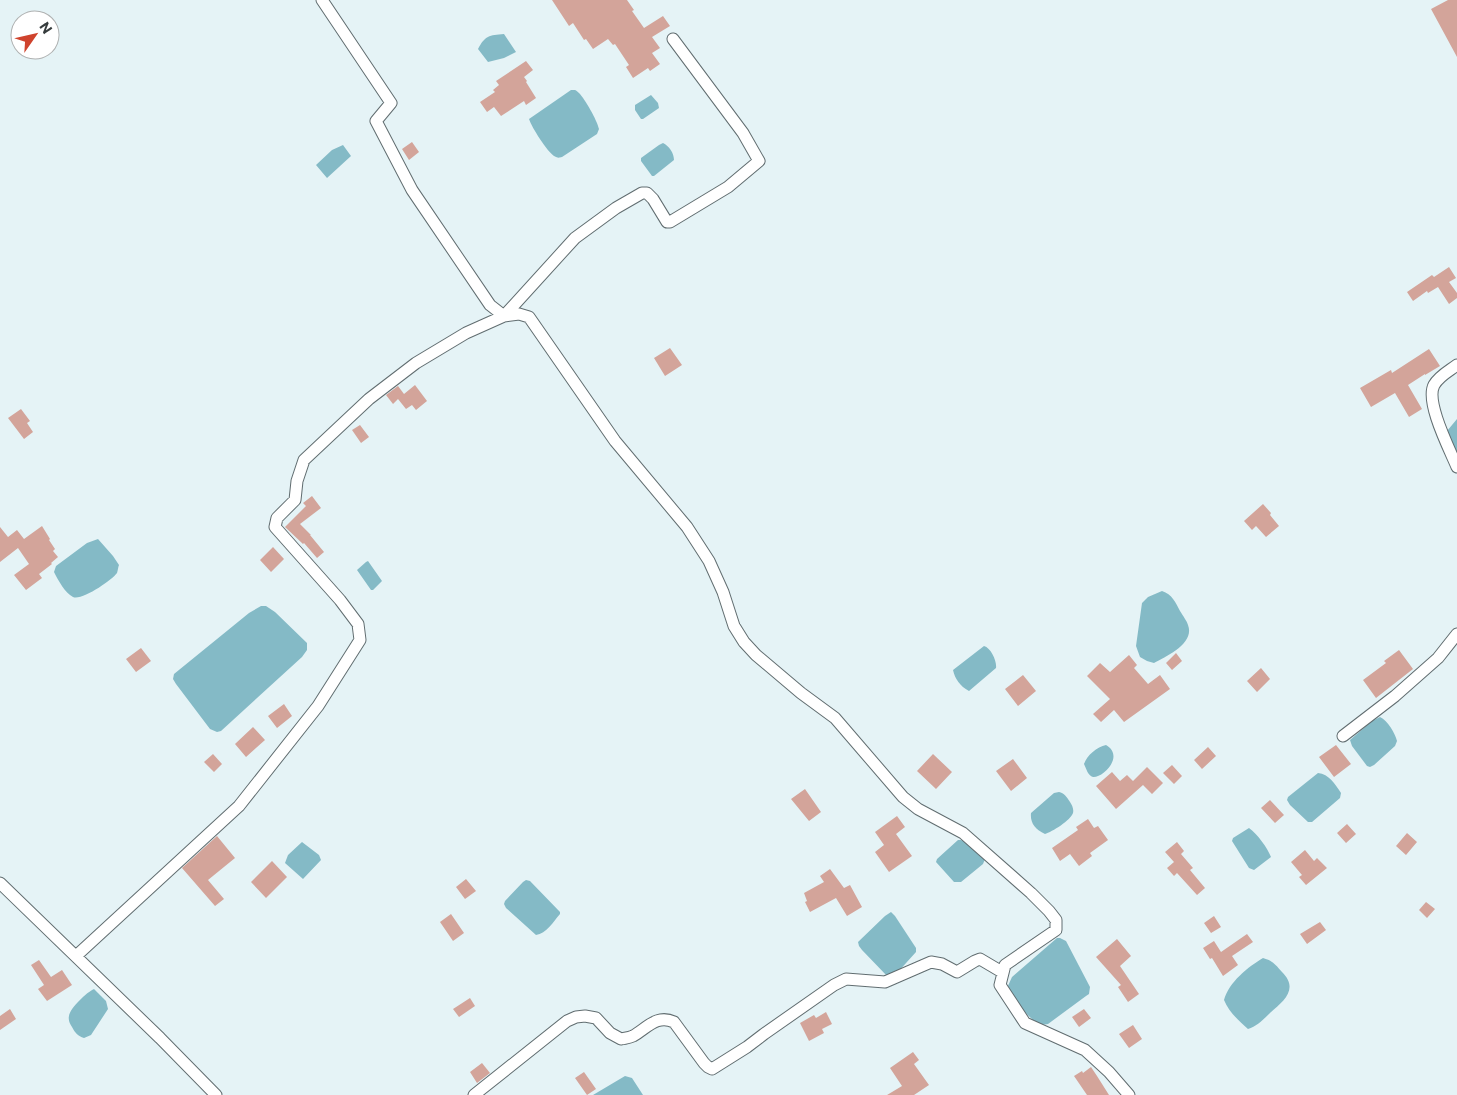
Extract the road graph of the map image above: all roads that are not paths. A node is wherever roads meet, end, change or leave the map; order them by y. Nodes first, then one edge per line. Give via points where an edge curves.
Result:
1 (322, 0) edge
2 (673, 39) dead end
3 (504, 316) junction
4 (1457, 365) edge
5 (1457, 467) edge
6 (1457, 634) edge
7 (1343, 736) dead end
8 (0, 883) edge
9 (76, 956) junction
10 (1002, 972) junction
11 (216, 1095) edge
12 (474, 1095) edge
13 (1129, 1095) edge

1 - 3 street via 391,103 376,121 412,190 490,305
2 - 3 street via 743,133 759,161 728,187 670,222 647,194 616,208 576,238
3 - 9 street via 466,333 416,363 369,398 304,460 295,500 278,518 275,527 340,600 358,624 360,640 318,706 239,806
3 - 10 street via 519,314 529,317 615,442 687,527 709,561 734,626 744,642 801,693 835,718 903,797 918,809 963,833 1031,893 1056,920 1056,930 1005,965
4 - 5 street via 1443,374 1433,387 1432,398 1435,414
6 - 7 street via 1438,658
8 - 9 street
9 - 11 street
10 - 12 street via 980,959 957,972 931,962 885,982 846,979 712,1069 674,1022 668,1019 656,1020 621,1040 596,1018 576,1017
10 - 13 street via 1000,985 1025,1023 1085,1050

